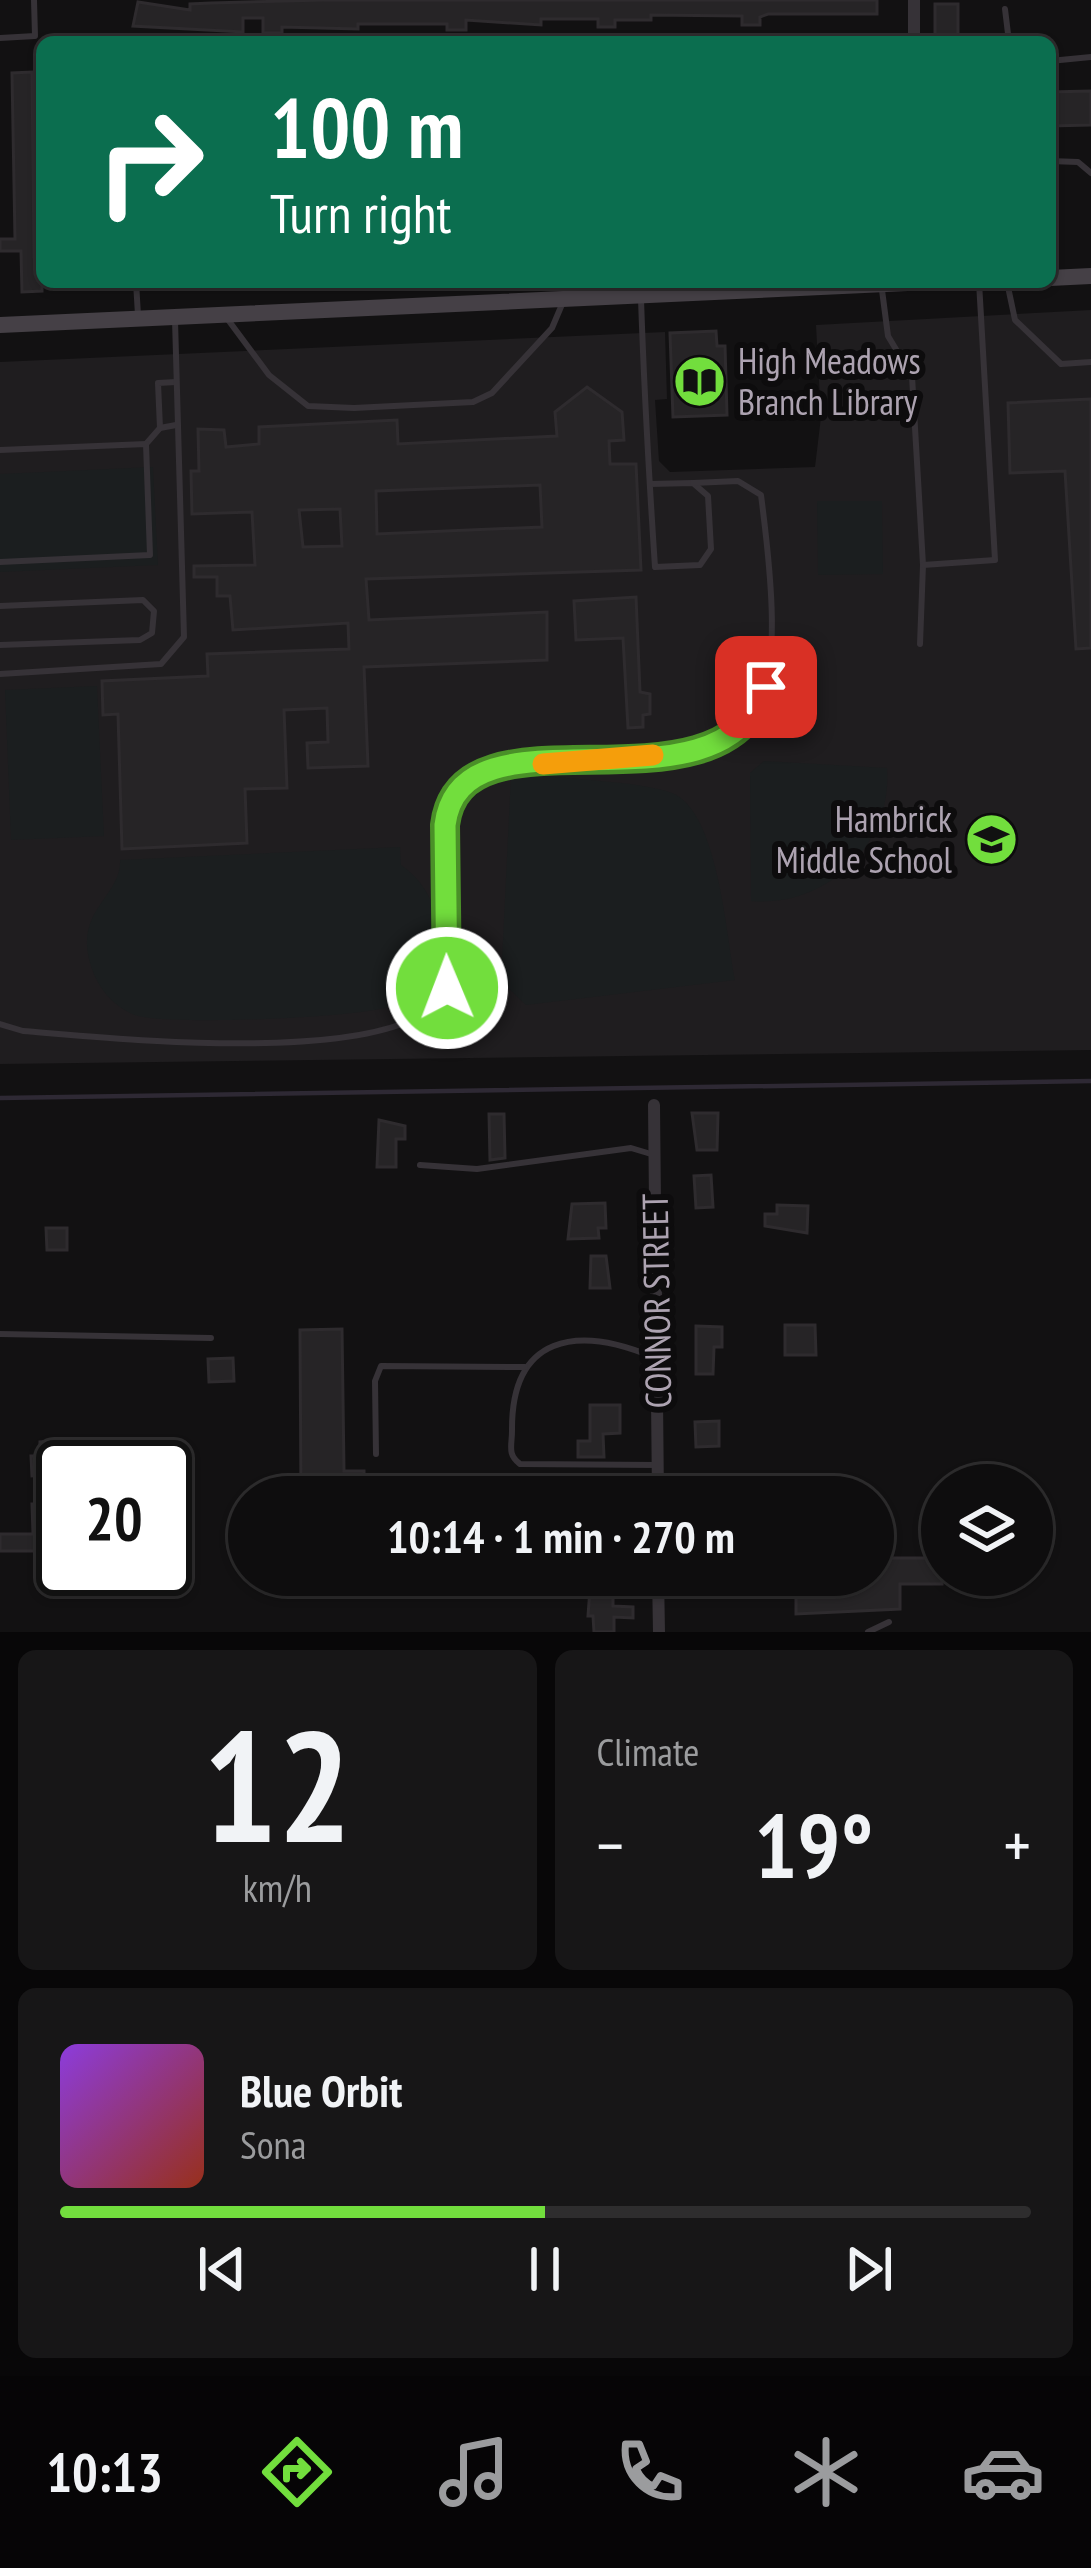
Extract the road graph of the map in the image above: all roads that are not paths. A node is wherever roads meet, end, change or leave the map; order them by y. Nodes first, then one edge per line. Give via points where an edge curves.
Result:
1 (34, 0) edge
2 (914, 0) edge
3 (1005, 9) dead end
4 (914, 36) edge
5 (1008, 36) edge
6 (0, 38) edge
7 (1091, 57) edge
8 (1056, 60) edge
9 (1056, 161) edge
10 (1091, 173) edge
11 (1091, 276) edge
12 (1056, 278) edge
13 (136, 288) edge
14 (782, 288) edge
15 (883, 288) edge
16 (980, 288) edge
17 (1007, 288) edge
18 (569, 293) edge
19 (641, 295) junction
20 (224, 314) junction
21 (175, 316) junction
22 (139, 318) junction
23 (0, 325) edge
24 (1091, 362) edge
25 (176, 382) junction
26 (177, 425) junction
27 (160, 428) junction
28 (146, 444) junction
29 (0, 450) edge
30 (650, 484) junction
31 (693, 484) junction
32 (0, 562) edge
33 (923, 565) junction
34 (0, 606) edge
35 (920, 644) dead end
36 (0, 645) edge
37 (0, 674) edge
38 (0, 1024) edge
39 (654, 1105) dead end
40 (655, 1156) junction
41 (420, 1166) dead end
42 (0, 1334) edge
43 (211, 1338) dead end
44 (656, 1359) junction
45 (524, 1366) junction
46 (376, 1454) dead end
47 (657, 1465) junction
48 (657, 1476) edge
49 (658, 1596) edge
50 (889, 1622) dead end
51 (659, 1632) edge
52 (868, 1632) edge

1 - 6 lane via 35,37
2 - 4 street
3 - 5 lane
7 - 8 lane
9 - 10 lane via 1078,162
11 - 12 main road
13 - 22 lane
14 - 19 main road
15 - 33 lane via 888,336 912,376
16 - 33 lane via 994,560
17 - 24 lane via 1015,320 1060,364
18 - 19 main road
18 - 20 main road
18 - 20 lane via 552,328 492,393 473,401 308,406 269,375
19 - 30 lane
20 - 21 main road
21 - 22 main road
21 - 25 lane
22 - 23 main road
25 - 26 lane
25 - 27 lane via 158,383
26 - 27 lane
26 - 37 lane via 184,638 161,664
27 - 28 lane
28 - 29 lane
28 - 32 lane via 150,554
30 - 31 lane
30 - 31 lane via 655,567 700,565 711,549 708,496
31 - 38 lane via 738,481 761,496 771,666 760,704 733,739 688,753 492,767 461,782 445,825 442,1002 388,1031 255,1043
33 - 35 lane
34 - 36 lane via 142,600 154,611 152,633 140,640
39 - 40 street, CONNOR STREET
40 - 41 lane via 631,1148 509,1166
40 - 44 street, CONNOR STREET
42 - 43 lane
44 - 45 lane via 582,1337
44 - 47 street, CONNOR STREET
45 - 46 lane via 381,1366
45 - 47 lane via 510,1414 514,1461
47 - 48 street, CONNOR STREET
49 - 51 street
50 - 52 lane

